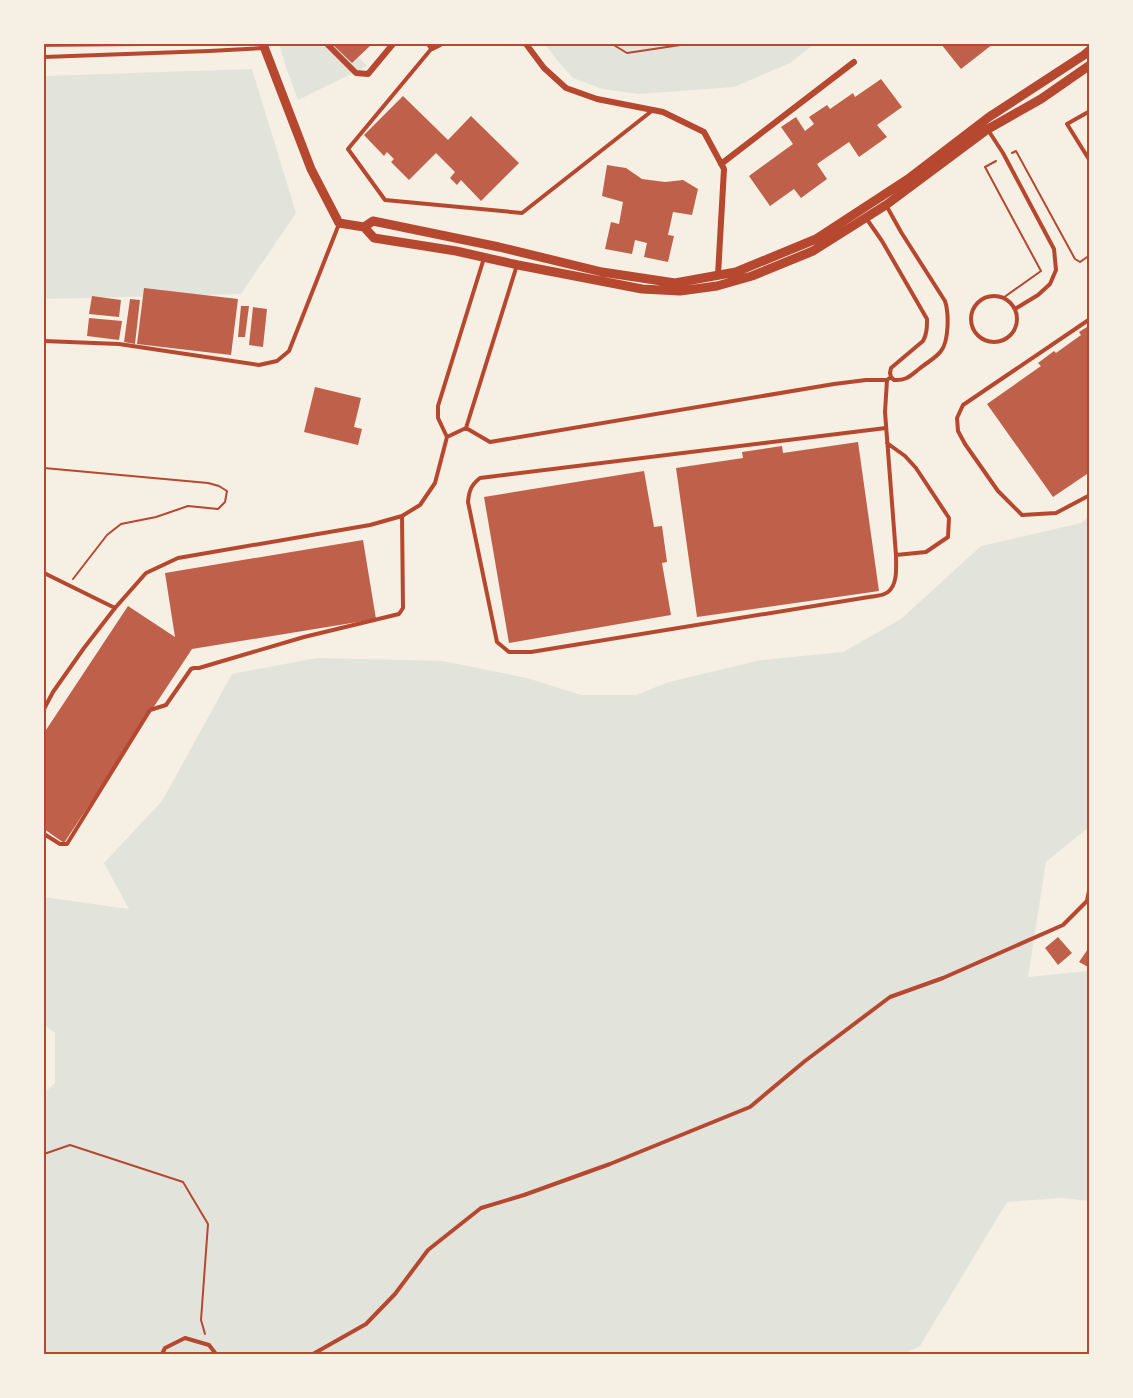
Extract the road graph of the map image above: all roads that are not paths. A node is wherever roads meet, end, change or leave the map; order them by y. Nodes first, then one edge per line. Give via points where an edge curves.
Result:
1 (209, 44) edge
2 (327, 44) edge
3 (393, 44) edge
4 (440, 44) edge
5 (526, 44) edge
6 (264, 46) edge
7 (430, 46) edge
8 (1089, 50) edge
9 (209, 51) junction
10 (44, 57) edge
11 (854, 62) dead end
12 (1089, 65) edge
13 (653, 110) junction
14 (1089, 111) edge
15 (988, 129) junction
16 (1089, 161) edge
17 (722, 164) junction
18 (886, 205) junction
19 (866, 218) junction
20 (339, 223) junction
21 (364, 227) junction
22 (485, 257) junction
23 (518, 265) junction
24 (718, 275) junction
25 (1015, 309) junction
26 (1089, 320) edge
27 (44, 341) edge
28 (889, 379) junction
29 (466, 428) junction
30 (886, 428) junction
31 (447, 437) junction
32 (886, 443) junction
33 (1089, 495) edge
34 (402, 516) junction
35 (896, 555) junction
36 (44, 573) edge
37 (115, 608) junction
38 (44, 709) edge
39 (44, 834) edge
40 (1089, 886) edge
41 (1088, 902) edge
42 (162, 1354) edge
43 (216, 1354) edge
44 (313, 1354) edge

1 - 9 lane
2 - 3 street via 356,73 368,74
4 - 7 street
5 - 13 street via 566,88 597,99
6 - 9 lane
6 - 20 street via 311,169
7 - 13 lane via 348,149 385,200 522,213
8 - 24 street via 989,117 908,179 816,239 736,272
9 - 10 lane
11 - 17 street
12 - 15 street via 1041,99
13 - 17 street via 704,132
14 - 16 lane via 1067,124
15 - 18 street
15 - 25 lane via 1054,249 1056,270 1050,284
17 - 24 street
18 - 19 street
18 - 28 lane via 945,301 948,316 941,352 904,380
19 - 23 street via 813,251 752,276 680,291 642,289
19 - 28 lane via 927,319 923,341 891,368
20 - 21 street
20 - 27 lane via 289,351 277,361 259,365 118,344
21 - 22 street via 374,238
21 - 24 street via 373,221 602,272 675,283
22 - 23 street
22 - 31 lane via 438,406 438,418
23 - 29 lane
25 - 25 lane via 1015,330 1004,340 982,340 973,328 972,313 981,300 1003,298
26 - 33 lane via 963,405 957,418 965,444 998,491 1022,515 1056,513
28 - 29 lane via 834,384 490,442
28 - 30 lane
29 - 31 lane
30 - 32 lane
30 - 35 lane via 480,478 469,490 468,502 497,642 509,652 531,652 886,594 895,578
31 - 34 lane via 435,483 420,505
32 - 35 lane
32 - 35 lane via 916,468 949,518 948,537 926,552
34 - 37 lane via 178,558 146,573
34 - 39 lane via 403,608 399,614 191,669 166,705 150,710 67,844
36 - 37 lane
37 - 38 lane
40 - 41 lane
41 - 44 lane via 1063,925 890,997 750,1107 610,1164 481,1208 428,1250 366,1324
42 - 43 lane via 165,1348 185,1338 209,1345

